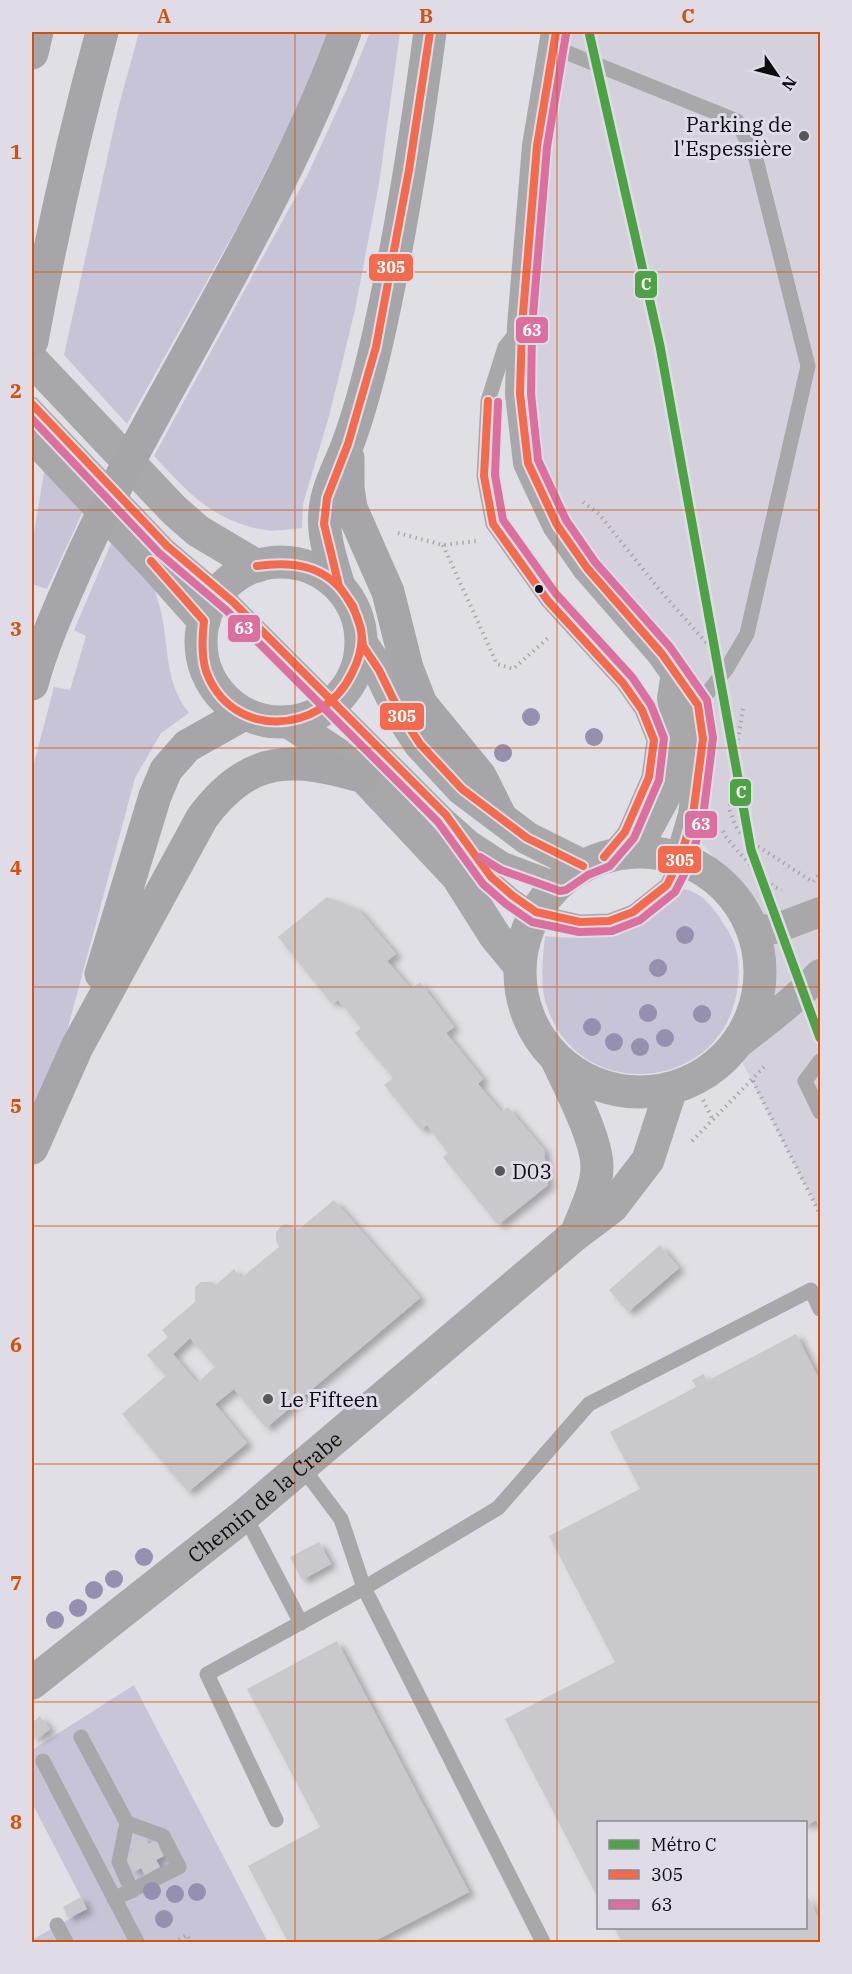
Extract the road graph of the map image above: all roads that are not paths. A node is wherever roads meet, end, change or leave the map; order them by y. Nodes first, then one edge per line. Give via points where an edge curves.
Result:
1 (37, 32) edge
2 (102, 32) edge
3 (345, 32) edge
4 (430, 32) edge
5 (554, 39) edge
6 (32, 53) edge
7 (522, 326) junction
8 (32, 341) edge
9 (32, 360) edge
10 (32, 404) edge
11 (32, 435) edge
12 (348, 444) junction
13 (162, 556) junction
14 (257, 566) junction
15 (339, 586) junction
16 (219, 591) junction
17 (204, 621) junction
18 (363, 646) junction
19 (676, 673) junction
20 (32, 684) edge
21 (334, 702) junction
22 (698, 705) junction
23 (244, 714) junction
24 (289, 722) junction
25 (364, 777) junction
26 (446, 815) junction
27 (500, 816) junction
28 (680, 859) junction
29 (594, 864) junction
30 (536, 912) junction
31 (820, 912) edge
32 (752, 930) junction
33 (519, 965) junction
34 (820, 974) edge
35 (735, 1046) junction
36 (77, 1047) junction
37 (820, 1061) edge
38 (558, 1062) junction
39 (671, 1089) junction
40 (820, 1112) edge
41 (32, 1148) edge
42 (576, 1234) junction
43 (820, 1309) edge
44 (302, 1467) junction
45 (242, 1518) junction
46 (364, 1588) junction
47 (301, 1623) junction
48 (32, 1683) edge
49 (81, 1737) dead end
50 (42, 1761) dead end
51 (276, 1820) dead end
52 (127, 1823) junction
53 (132, 1891) junction
54 (114, 1899) junction
55 (57, 1925) dead end
56 (66, 1942) edge
57 (137, 1942) edge
58 (543, 1942) edge

1 - 6 highway
2 - 8 highway via 48,255
3 - 20 highway via 256,227 155,410 82,555
4 - 12 highway via 376,347
5 - 7 street via 537,146
5 - 22 lane via 737,121 756,159 808,366 747,634
7 - 19 street via 520,394 528,463 557,525 586,568
7 - 29 lane via 505,347 488,401 484,476 493,524 548,601 623,683 642,710 654,740 649,777 625,832
9 - 14 street via 174,510 198,531
10 - 13 lane
11 - 13 street
12 - 15 highway via 324,511
12 - 27 highway via 351,508 388,592 404,658 421,704 480,776
13 - 16 lane
13 - 17 street
14 - 15 street via 301,564
14 - 16 street via 236,576
15 - 18 street via 353,606
16 - 17 street
16 - 21 lane
17 - 23 street via 201,648 207,675 222,697
18 - 21 street via 352,680
18 - 27 street via 420,744 462,789
19 - 22 street
19 - 29 street via 672,698 678,734 668,792 648,829
21 - 24 street via 313,716
21 - 26 lane
22 - 28 street via 703,740 693,815
23 - 24 street
23 - 36 highway via 187,747 166,770
24 - 25 street
25 - 33 street via 457,876 495,936
25 - 36 highway via 332,767 294,763 256,771 227,788 202,818
26 - 29 lane via 505,860
26 - 30 lane via 491,878
27 - 29 street via 527,838
28 - 29 street via 646,852
28 - 30 lane via 667,885 633,912 609,921 580,922
28 - 32 street via 704,870 724,886 741,907
29 - 30 street via 547,896
30 - 33 street
31 - 32 street via 776,929
32 - 35 street via 758,953 758,994 748,1025
33 - 38 street via 528,1018
34 - 35 street
35 - 39 street via 716,1066
36 - 41 highway
37 - 40 lane via 805,1080
38 - 39 street via 574,1074 611,1090 631,1093
38 - 42 street, Chemin de la Crabe via 592,1141 597,1167 591,1198
39 - 42 street, Chemin de la Crabe via 648,1160 612,1207
42 - 44 street, Chemin de la Crabe
43 - 46 lane via 811,1290 589,1404 498,1508
44 - 45 street, Chemin de la Crabe
44 - 46 lane via 341,1519
45 - 47 lane via 253,1531
45 - 48 street, Chemin de la Crabe
46 - 47 lane
46 - 58 lane
47 - 51 lane via 207,1674
49 - 52 lane
50 - 54 lane
52 - 53 lane via 119,1862
52 - 53 lane via 163,1836 179,1867
53 - 54 lane
54 - 57 lane
55 - 56 lane

